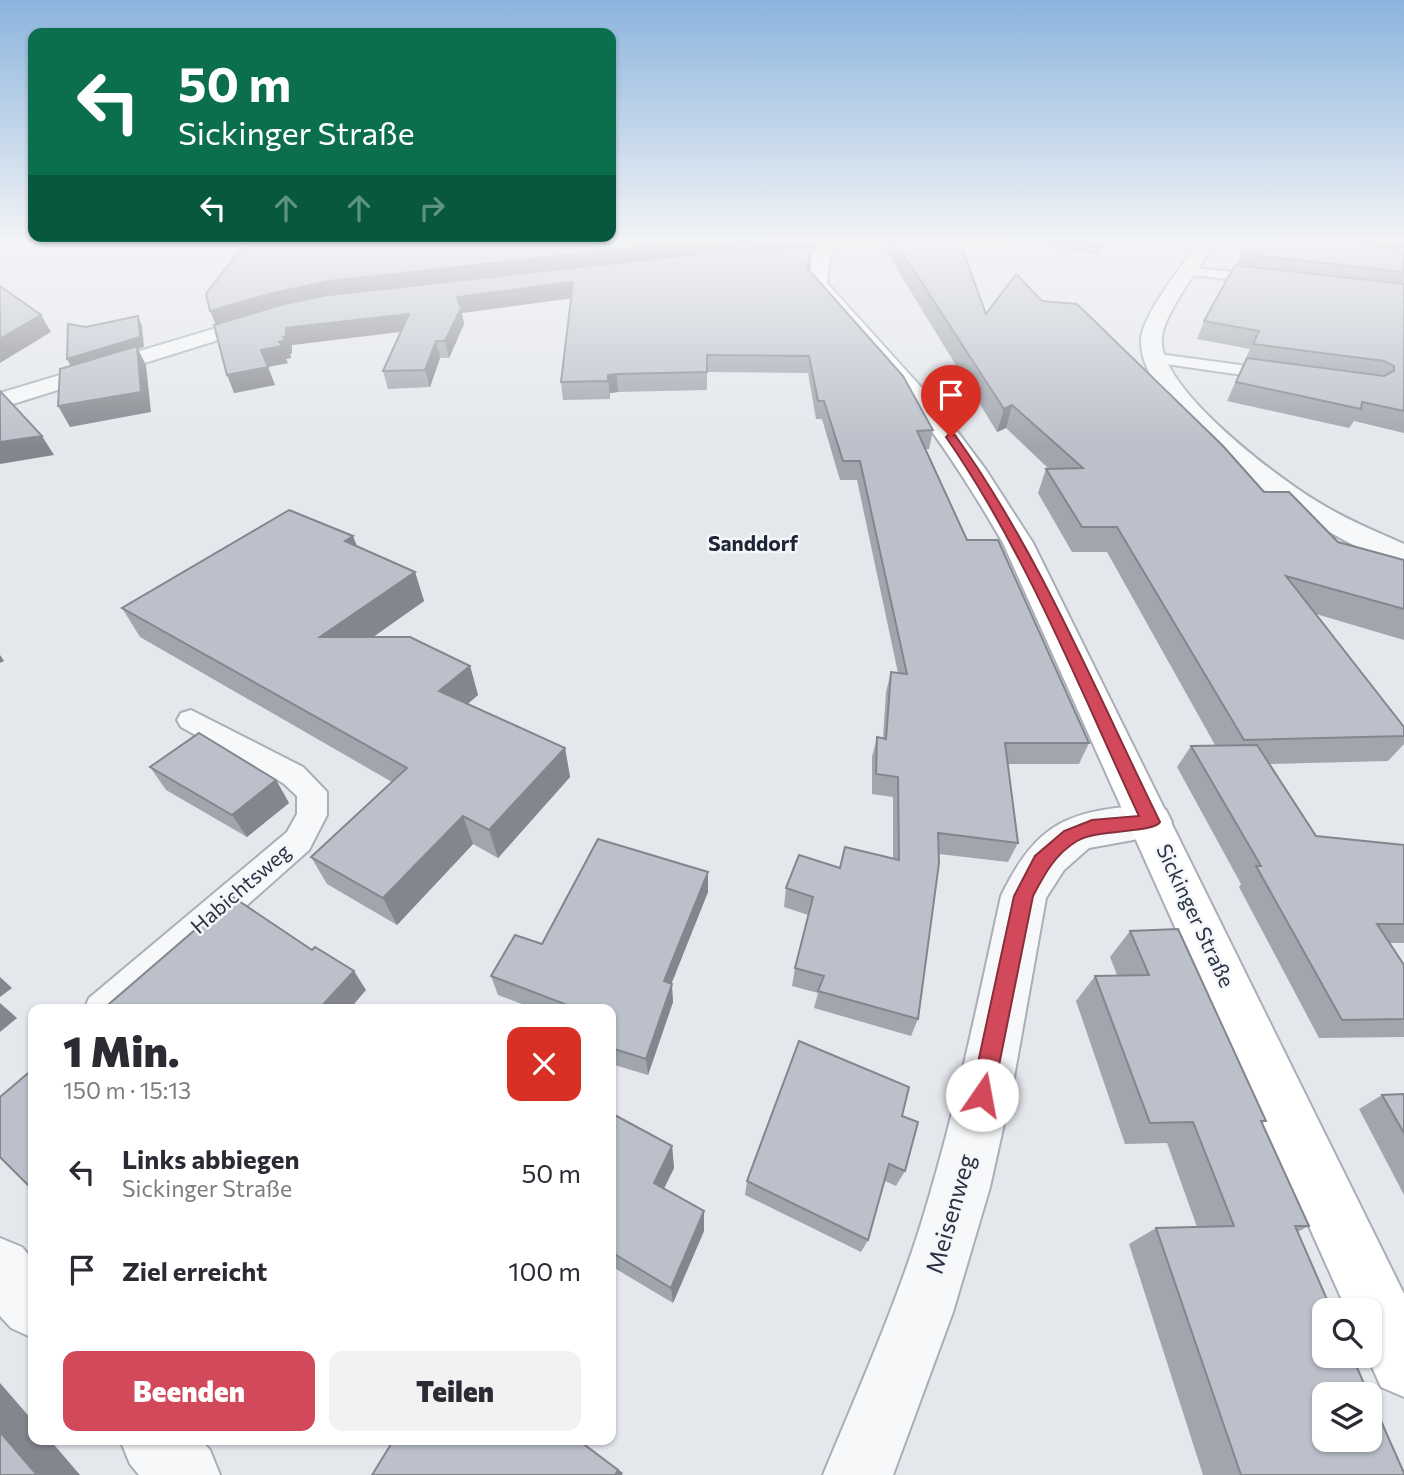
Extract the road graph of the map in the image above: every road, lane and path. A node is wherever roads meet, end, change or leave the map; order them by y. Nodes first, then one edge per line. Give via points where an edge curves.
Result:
1 (839, 309) edge
2 (1168, 309) edge
3 (285, 313) edge
4 (1151, 358) junction
5 (1290, 376) edge
6 (0, 401) edge
7 (1404, 555) edge
8 (191, 720) dead end
9 (1151, 822) junction
10 (109, 1004) edge
11 (0, 1269) edge
12 (28, 1300) edge
13 (1404, 1364) edge
14 (159, 1445) edge
15 (186, 1475) edge
16 (858, 1475) edge

1 - 9 street, Sickinger Straße via 922,400 980,478 1018,543
2 - 4 street via 1151,337
3 - 6 street
4 - 5 lane
4 - 7 street via 1167,385 1256,472 1301,504
8 - 10 lane, Habichtsweg via 292,775 312,792 312,815 298,841
9 - 13 street, Sickinger Straße
9 - 16 street, Meisenweg via 1098,825 1070,836 1042,861 1024,896 972,1144 937,1269
11 - 12 street
14 - 15 street

